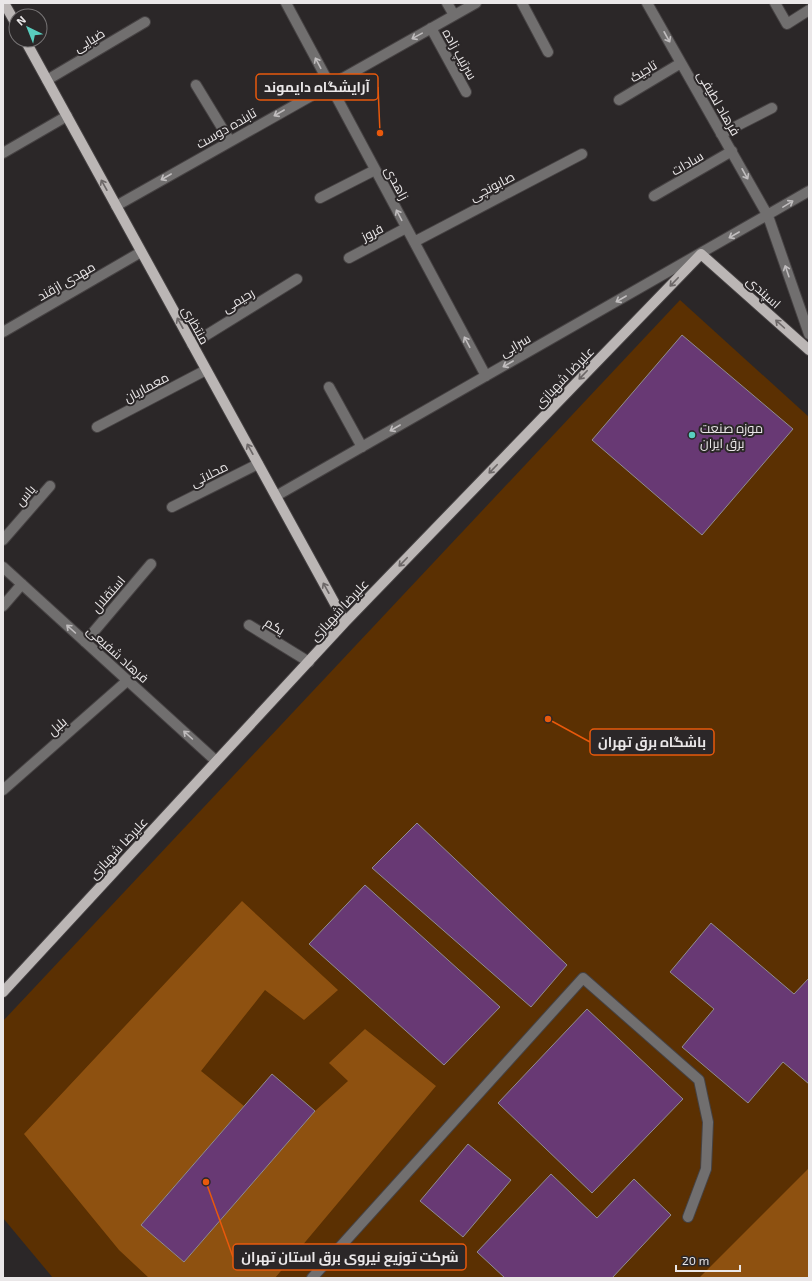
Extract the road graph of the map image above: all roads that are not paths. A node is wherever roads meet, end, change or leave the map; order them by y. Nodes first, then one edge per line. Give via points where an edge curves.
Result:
1 (286, 3) edge
2 (447, 3) edge
3 (476, 3) edge
4 (522, 3) edge
5 (647, 3) edge
6 (775, 3) edge
7 (809, 10) edge
8 (454, 15) junction
9 (145, 22) dead end
10 (431, 28) junction
11 (29, 48) edge
12 (548, 52) dead end
13 (681, 63) junction
14 (47, 80) junction
15 (329, 84) junction
16 (196, 85) dead end
17 (466, 92) dead end
18 (619, 100) dead end
19 (772, 108) dead end
20 (67, 116) junction
21 (721, 134) junction
22 (230, 141) junction
23 (732, 151) junction
24 (3, 153) edge
25 (582, 154) dead end
26 (375, 170) junction
27 (809, 191) edge
28 (654, 196) dead end
29 (320, 198) dead end
30 (116, 206) junction
31 (768, 216) junction
32 (406, 228) junction
33 (414, 242) junction
34 (141, 252) junction
35 (701, 254) junction
36 (349, 258) dead end
37 (297, 279) dead end
38 (3, 332) edge
39 (809, 334) edge
40 (192, 344) junction
41 (809, 350) edge
42 (206, 370) junction
43 (486, 376) junction
44 (329, 388) dead end
45 (97, 427) dead end
46 (362, 447) junction
47 (258, 464) junction
48 (50, 486) dead end
49 (276, 496) junction
50 (172, 507) dead end
51 (3, 540) edge
52 (151, 564) dead end
53 (3, 567) edge
54 (22, 584) junction
55 (3, 606) edge
56 (345, 622) junction
57 (249, 625) dead end
58 (85, 642) junction
59 (309, 662) junction
60 (128, 680) junction
61 (216, 762) junction
62 (3, 790) edge
63 (3, 992) edge
64 (688, 1217) dead end
65 (312, 1278) edge

15 -> 1 street, زاهدی
2 - 8 street
3 - 8 street, تابنده دوست
4 - 12 street
5 -> 13 street, فرهاد لطیفی
6 - 7 street via 787,24
8 - 10 street, تابنده دوست
9 - 14 street, ضیایی
10 -> 15 street, تابنده دوست
10 - 17 street, سرتیپ زاده
11 - 14 main road, منتظری
13 - 18 street, تاجیک
13 - 21 street, فرهاد لطیفی
14 - 20 main road, منتظری
15 -> 22 street, تابنده دوست
15 - 26 street, زاهدی
16 - 22 street
19 - 21 street
20 - 24 street
30 -> 20 main road, منتظری
21 - 23 street, فرهاد لطیفی
22 -> 30 street, تابنده دوست
23 - 28 street, سادات
23 -> 31 street, فرهاد لطیفی
25 - 33 street, صابونچی
26 - 29 street
32 -> 26 street, زاهدی
31 -> 27 street, سرابی
30 - 34 main road, منتظری
31 -> 35 street, سرابی
39 -> 31 street, فرهاد لطیفی
32 - 33 street, زاهدی
32 - 36 street, فروز
43 -> 33 street, زاهدی
34 - 38 street, مهدی ازقند
40 -> 34 main road, منتظری
41 -> 35 main road, اسپندی
35 -> 43 street, سرابی
35 -> 56 main road, علیرضا شهبازی
37 - 40 street, رحیمی
40 - 42 main road, منتظری
42 - 45 street, معماریان
47 -> 42 main road, منتظری
43 -> 46 street, سرابی
44 - 46 street
46 - 49 street, سرابی
47 - 49 main road, منتظری
47 - 50 street, محلاتی
48 - 51 street, یاس
56 -> 49 main road, منتظری
52 - 58 street, استقلال
53 - 54 street, فرهاد شفیعی
54 - 55 street
58 -> 54 street, فرهاد شفیعی
56 - 59 main road, علیرضا شهبازی
57 - 59 street, یکم
58 - 60 street, فرهاد شفیعی
59 - 61 main road, علیرضا شهبازی
61 -> 60 street, فرهاد شفیعی
60 - 62 street, بلبل
61 - 63 main road, علیرضا شهبازی
64 - 65 street via 706,1169 708,1122 699,1080 583,978

